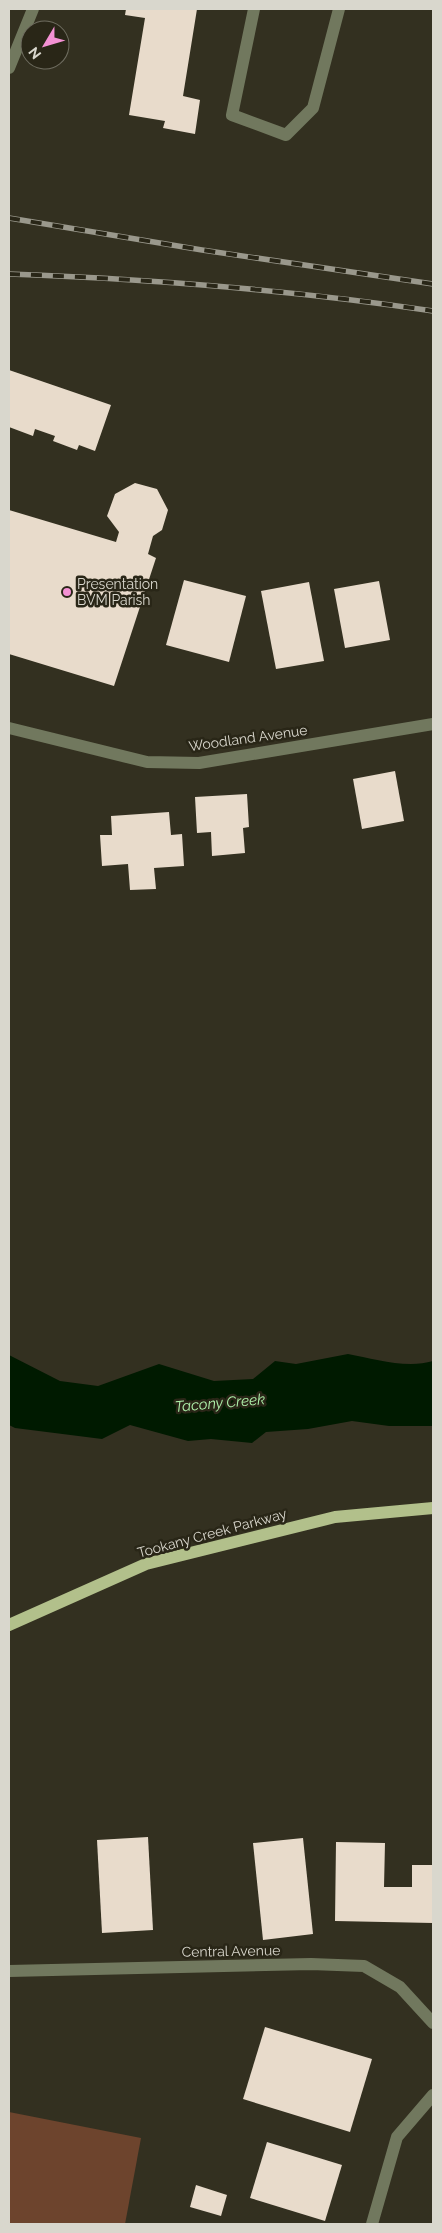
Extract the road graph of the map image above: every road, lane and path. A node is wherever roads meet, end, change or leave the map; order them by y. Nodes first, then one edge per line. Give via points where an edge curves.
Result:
1 (33, 9) edge
2 (254, 9) edge
3 (339, 9) edge
4 (9, 68) edge
5 (433, 724) edge
6 (9, 728) edge
7 (433, 1508) edge
8 (9, 1625) edge
9 (9, 1971) edge
10 (433, 2023) edge
11 (433, 2095) edge
12 (372, 2224) edge

1 - 4 street
2 - 3 street via 232,115 286,135 314,108
5 - 6 street, Woodland Avenue via 199,763 147,762
7 - 8 main road, Tookany Creek Parkway via 335,1517 146,1564
9 - 10 street, Central Avenue via 311,1964 364,1966 400,1986
11 - 12 street via 396,2137

